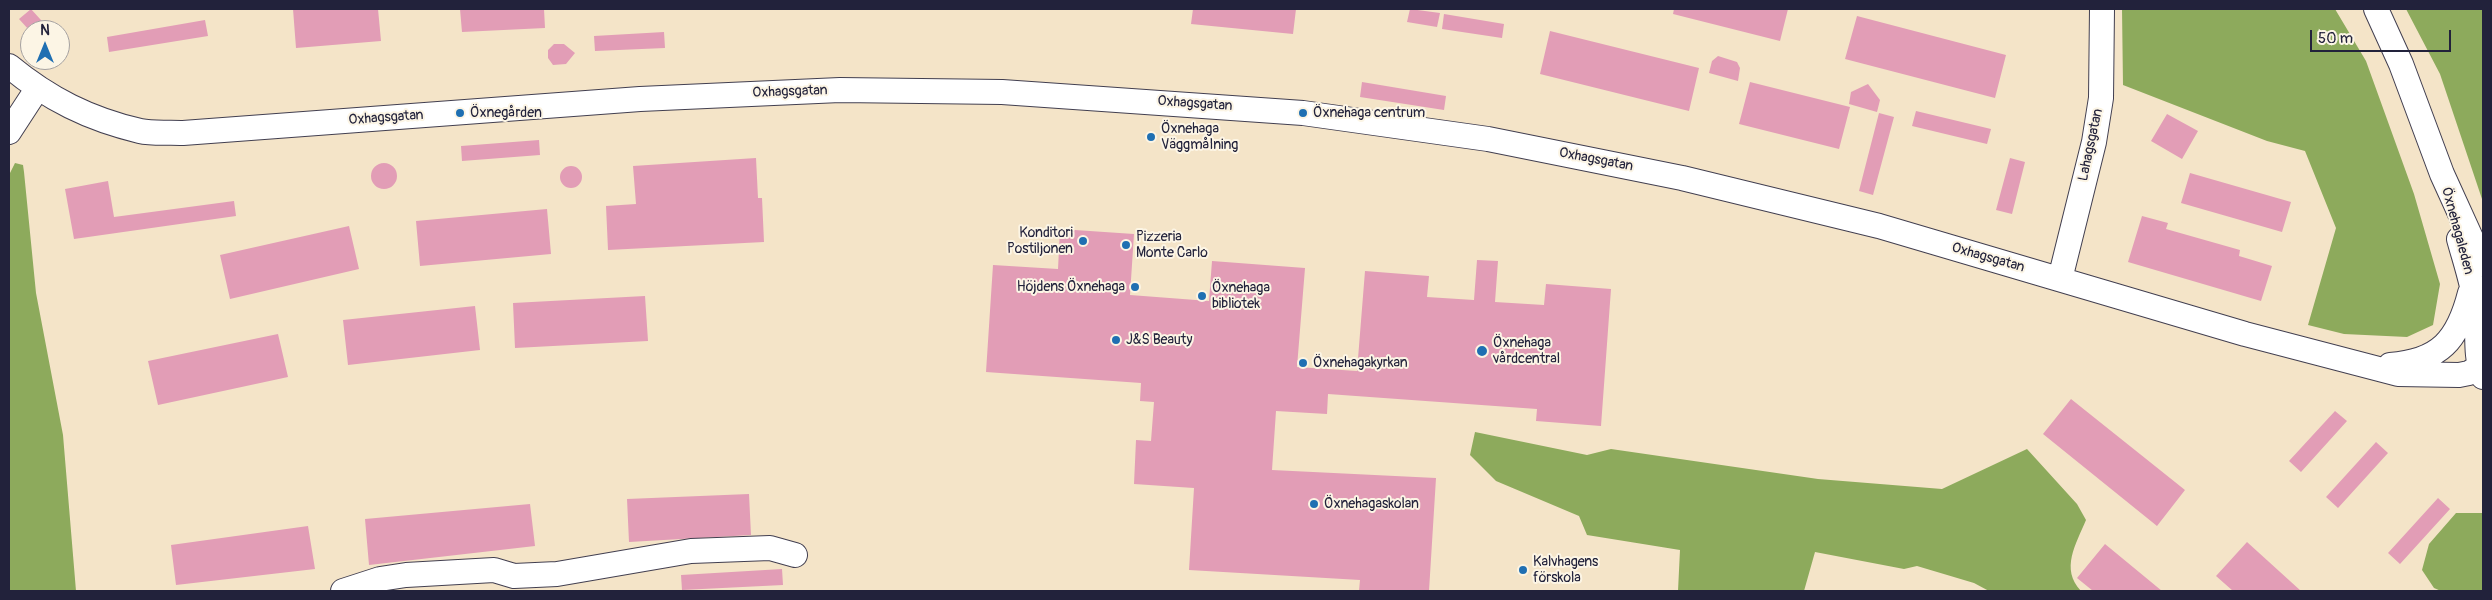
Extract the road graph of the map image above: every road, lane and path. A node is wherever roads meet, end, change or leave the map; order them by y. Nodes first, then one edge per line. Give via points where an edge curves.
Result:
1 (2102, 9) edge
2 (2376, 9) edge
3 (9, 66) edge
4 (37, 89) junction
5 (9, 132) edge
6 (2442, 174) junction
7 (2483, 264) edge
8 (2060, 278) junction
9 (2471, 285) junction
10 (2418, 360) junction
11 (2481, 364) edge
12 (2368, 366) junction
13 (795, 555) dead end
14 (344, 591) edge

1 - 8 street, Lahagsgatan via 2101,98
2 - 6 street, Öxnehagaleden via 2401,64
3 - 4 street, Oxhagsgatan
4 - 5 street
4 - 8 street, Oxhagsgatan via 81,113 141,131 182,133 640,99 840,90 1002,92 1294,112 1479,138 1655,172 1880,226
6 - 7 street, Öxnehagaleden
6 - 9 street, Öxnehagaleden
8 - 12 street, Oxhagsgatan via 2245,334
9 - 10 street, Oxhagsgatan via 2458,330 2436,354
9 - 11 street, Öxnehagaleden
10 - 11 street
10 - 12 street, Oxhagsgatan
11 - 12 street, Oxhagsgatan via 2459,375 2429,376 2398,374
13 - 14 street via 770,548 691,551 557,574 514,576 494,570 406,575 380,579

